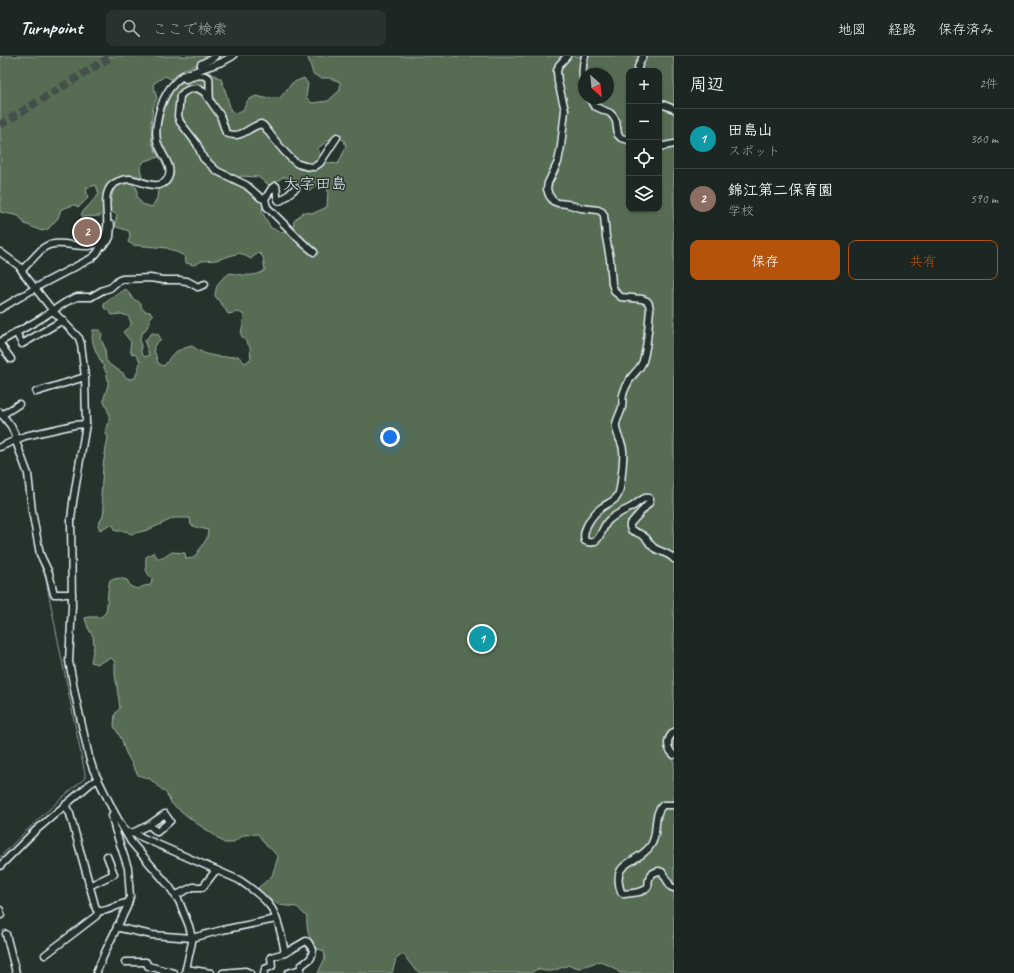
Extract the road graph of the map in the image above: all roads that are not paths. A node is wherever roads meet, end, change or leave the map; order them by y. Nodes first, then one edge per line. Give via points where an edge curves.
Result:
1 (215, 56) edge
2 (233, 56) edge
3 (566, 56) edge
4 (585, 56) edge
5 (643, 56) edge
6 (583, 68) edge
7 (638, 68) edge
8 (200, 69) junction
9 (182, 76) junction
10 (210, 100) junction
11 (593, 104) edge
12 (662, 104) edge
13 (674, 109) edge
14 (337, 136) dead end
15 (626, 139) edge
16 (674, 144) edge
17 (662, 146) edge
18 (296, 188) dead end
19 (264, 199) junction
20 (107, 212) junction
21 (0, 252) edge
22 (314, 252) dead end
23 (22, 270) junction
24 (205, 284) dead end
25 (36, 288) junction
26 (0, 309) edge
27 (53, 311) junction
28 (63, 320) junction
29 (16, 332) junction
30 (0, 343) edge
31 (11, 359) dead end
32 (85, 377) junction
33 (36, 392) dead end
34 (19, 404) dead end
35 (1, 414) edge
36 (86, 424) junction
37 (15, 439) junction
38 (0, 447) edge
39 (674, 559) edge
40 (72, 594) junction
41 (674, 732) edge
42 (674, 755) edge
43 (98, 780) junction
44 (65, 805) junction
45 (674, 805) edge
46 (114, 812) junction
47 (149, 825) dead end
48 (129, 833) junction
49 (107, 856) dead end
50 (0, 866) edge
51 (216, 870) junction
52 (89, 886) junction
53 (674, 888) edge
54 (176, 895) junction
55 (128, 903) junction
56 (99, 911) junction
57 (276, 919) junction
58 (117, 926) junction
59 (6, 934) dead end
60 (192, 938) junction
61 (285, 953) junction
62 (45, 955) dead end
63 (125, 962) dead end
64 (185, 971) edge
65 (300, 971) edge
66 (16, 973) edge
67 (97, 973) edge
68 (174, 973) edge
69 (210, 973) edge
70 (223, 973) edge
71 (250, 973) edge
72 (264, 973) edge
73 (288, 973) edge

1 - 8 street via 201,64
2 - 8 street
3 - 39 street via 557,71 564,116 560,156 548,183 549,196 558,203 602,212 615,292 621,297 647,301 650,310 643,362 623,393 616,423 616,431 623,450 619,494 592,517 585,529 584,537 589,543 594,542 608,521 641,500 649,498 649,503 630,524 631,530 641,534 652,547
4 - 6 street
5 - 7 street
8 - 9 street
9 - 10 street via 186,79 196,75 209,78
9 - 20 street via 165,95 158,118 157,141 170,169 168,178 159,185 128,179 115,182 107,194
10 - 14 street via 220,115 226,133 237,135 261,124 290,158 299,164 314,167 320,163
10 - 19 street via 197,88 184,92 180,96 180,122 210,166 246,185
11 - 15 street via 614,116 618,135
12 - 13 street
16 - 17 street
18 - 19 street via 279,201 275,186
19 - 22 street via 270,211
20 - 23 street via 107,231 99,243 93,246 56,243 45,246
20 - 25 street via 110,213 110,237 97,253 88,261
21 - 23 street
23 - 25 street
24 - 27 street via 198,287 179,280 122,279 91,297 73,298
25 - 26 street
25 - 27 street
27 - 28 street
27 - 29 street
28 - 29 street via 22,344
28 - 32 street via 82,344
29 - 30 street
30 - 31 street
32 - 33 street
32 - 36 street
34 - 35 street
35 - 37 street via 11,426
36 - 37 street
36 - 40 street via 71,520
37 - 38 street
37 - 40 street via 28,474 40,554 49,573 54,594
40 - 43 street via 69,661 90,757
41 - 42 street via 668,744
43 - 44 street
43 - 46 street
44 - 50 street
44 - 52 street via 70,814
45 - 53 street via 661,807 652,844 621,868 618,880 624,894 642,891 648,886 651,875 658,871 662,872
46 - 48 street
46 - 55 street via 112,816 115,829 128,868
47 - 48 street
48 - 51 street
48 - 54 street via 137,850
49 - 52 street via 114,874
51 - 54 street via 203,887
51 - 57 street via 246,885 270,905
52 - 56 street via 94,905
54 - 60 street via 183,908
55 - 56 street
55 - 58 street
56 - 62 street
57 - 60 street
57 - 61 street
58 - 60 street via 152,935
58 - 67 street
59 - 66 street
60 - 64 street
61 - 65 street via 306,940 308,942 313,950
61 - 72 street via 271,957 272,966 265,969
63 - 68 street via 146,962 148,966
64 - 69 street
65 - 73 street
70 - 71 street

